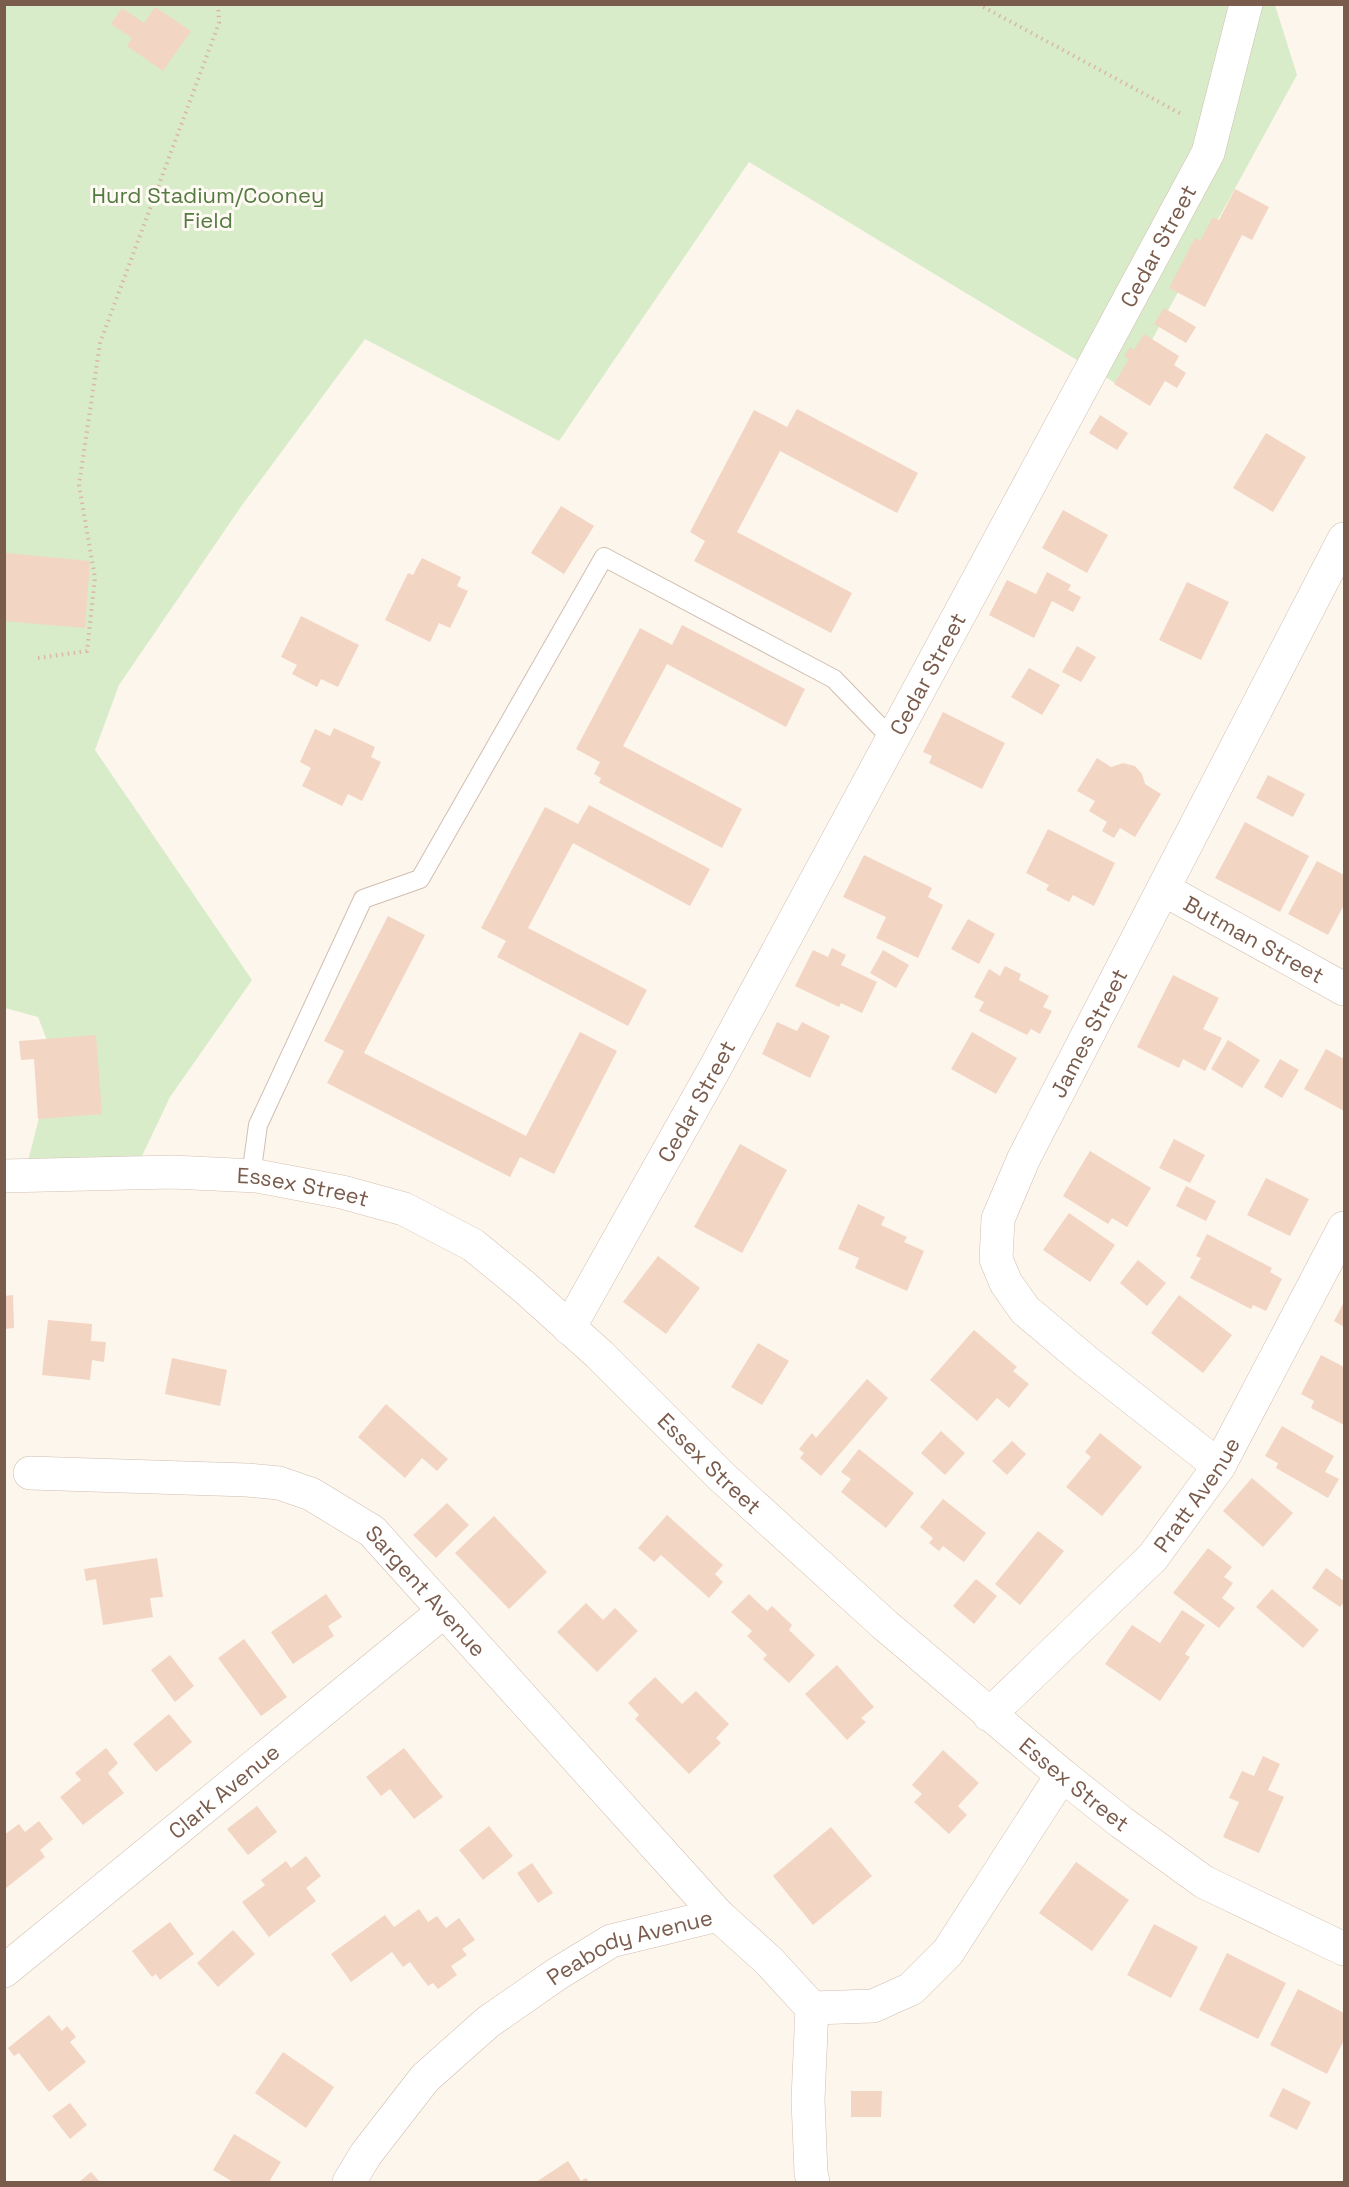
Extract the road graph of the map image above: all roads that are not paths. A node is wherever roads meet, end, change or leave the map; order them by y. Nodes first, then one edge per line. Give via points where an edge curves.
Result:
1 (1246, 4) edge
2 (1344, 539) edge
3 (892, 739) junction
4 (1163, 889) junction
5 (1344, 989) edge
6 (4, 1176) edge
7 (251, 1176) junction
8 (1344, 1228) edge
9 (569, 1328) junction
10 (1219, 1466) junction
11 (30, 1473) dead end
12 (443, 1612) junction
13 (989, 1715) junction
14 (1062, 1775) junction
15 (718, 1915) junction
16 (1344, 1949) edge
17 (4, 1971) edge
18 (812, 2008) junction
19 (349, 2182) edge
20 (813, 2182) edge

1 - 3 street, Cedar Street via 1208,153
2 - 4 street, James Street
3 - 7 lane via 834,679 604,556 420,879 363,899 258,1125
3 - 9 street, Cedar Street via 714,1070
4 - 5 street, Butman Street
4 - 10 street, James Street via 1024,1158 998,1219 996,1259 1006,1282 1026,1310
6 - 7 street, Essex Street via 172,1172
7 - 9 street, Essex Street via 342,1192 404,1209 473,1245
8 - 10 street, Pratt Avenue
9 - 13 street, Essex Street via 722,1477
10 - 13 street, Pratt Avenue via 1153,1557
11 - 12 street, Sargent Avenue via 279,1483 311,1494 372,1532
12 - 15 street, Sargent Avenue
12 - 17 street, Clark Avenue
13 - 14 street, Essex Street
14 - 16 street, Essex Street via 1204,1882
14 - 18 street via 948,1952 911,1989 873,2006
15 - 18 street, Peabody Avenue via 769,1961
15 - 19 street, Peabody Avenue via 611,1941 488,2022 425,2078
18 - 20 street via 808,2100

